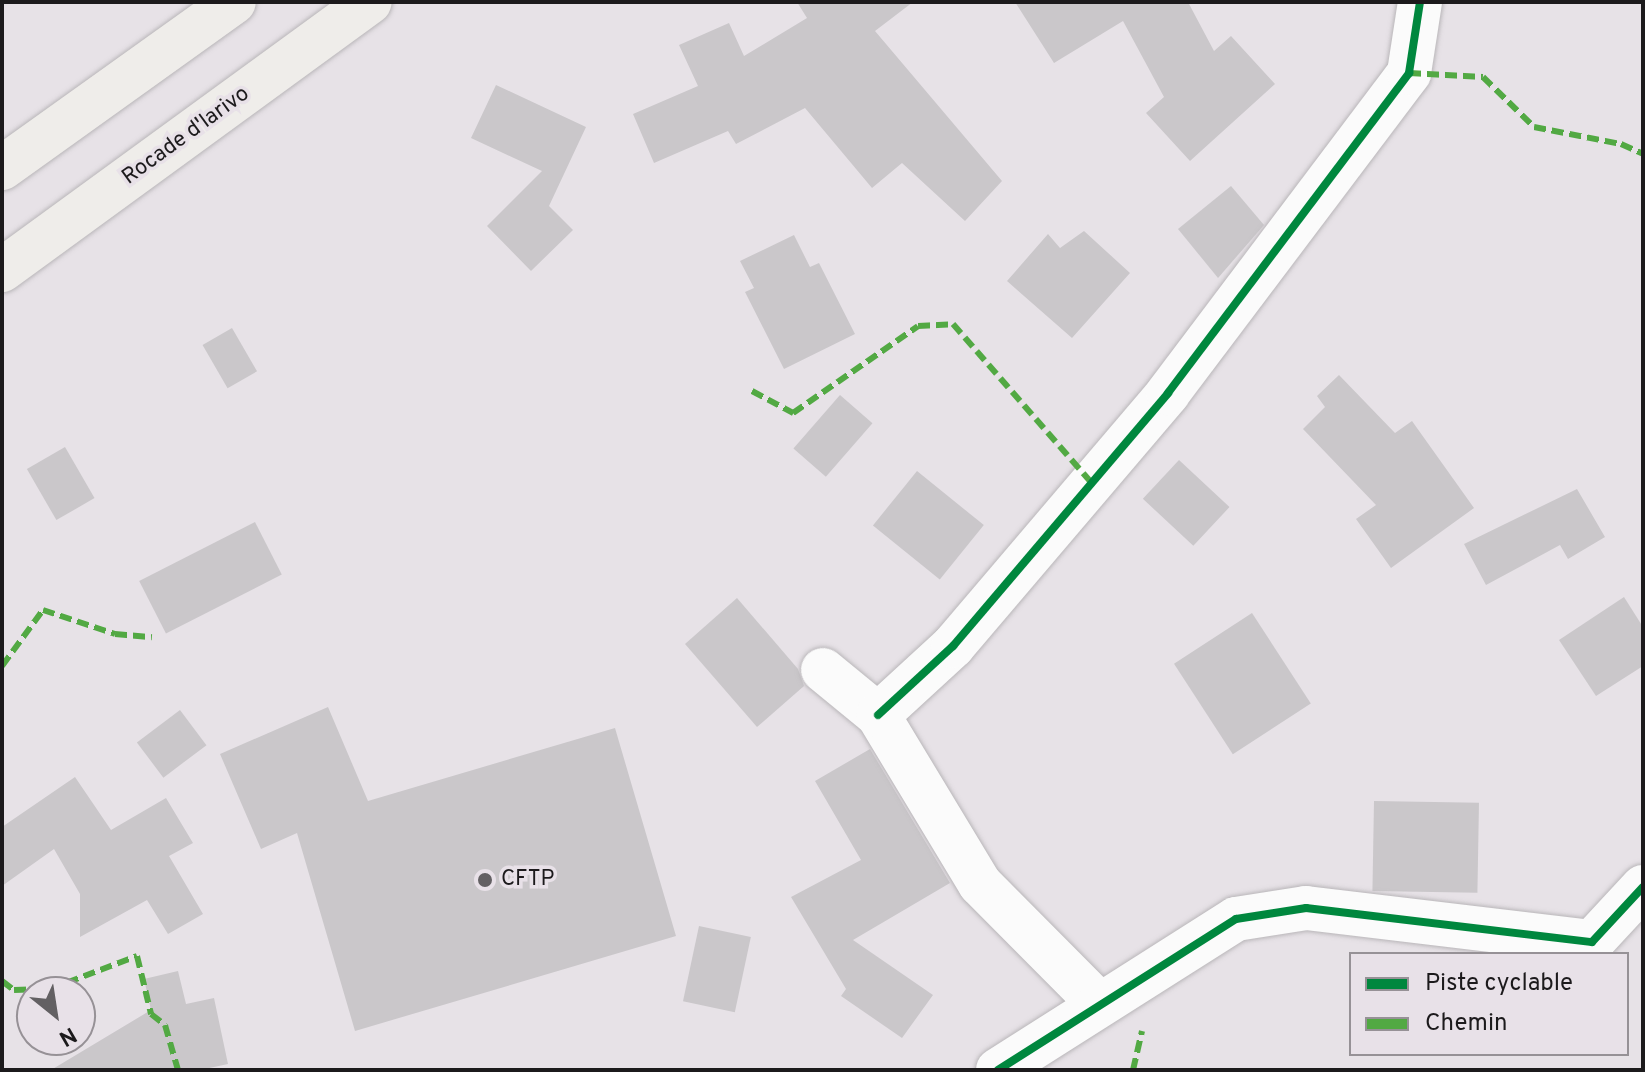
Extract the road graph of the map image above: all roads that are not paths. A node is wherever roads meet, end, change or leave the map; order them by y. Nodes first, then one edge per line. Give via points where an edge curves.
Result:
1 (234, 2) edge
2 (370, 2) edge
3 (1413, 13) edge
4 (2, 168) edge
5 (2, 270) edge
6 (823, 670) dead end
7 (878, 715) junction
8 (1643, 887) edge
9 (1097, 1002) junction
10 (998, 1070) edge

1 - 4 main road
2 - 5 main road, Rocade d'Iarivo
3 - 7 street via 1409,73 1168,393 953,646
6 - 7 street
7 - 9 street via 980,884
8 - 9 street via 1592,942 1306,908 1236,919
9 - 10 street

